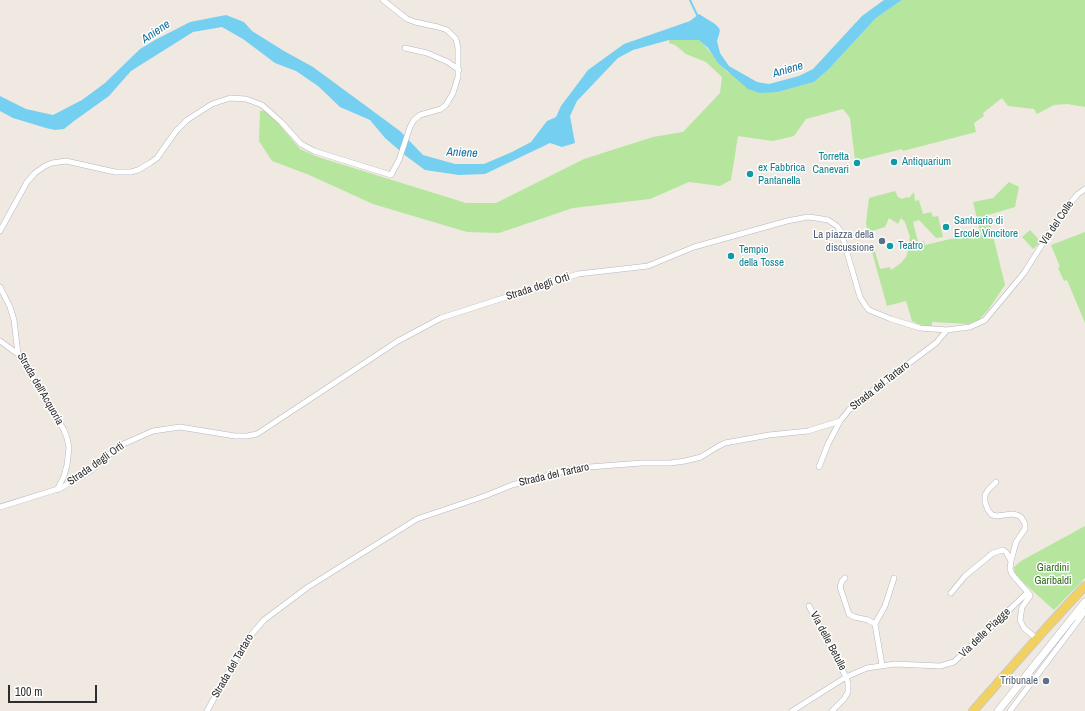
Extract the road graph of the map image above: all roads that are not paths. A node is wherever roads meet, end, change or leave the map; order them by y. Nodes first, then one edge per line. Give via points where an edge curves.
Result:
1 (383, 0) edge
2 (405, 48) dead end
3 (459, 70) junction
4 (1085, 189) edge
5 (0, 231) edge
6 (1032, 261) joint
7 (0, 287) edge
8 (947, 330) junction
9 (0, 341) edge
10 (18, 354) junction
11 (840, 421) junction
12 (819, 467) dead end
13 (996, 482) dead end
14 (57, 490) junction
15 (0, 507) edge
16 (1011, 561) junction
17 (846, 578) dead end
18 (894, 578) dead end
19 (1084, 588) edge
20 (951, 593) dead end
21 (1030, 595) junction
22 (1085, 602) edge
23 (809, 606) dead end
24 (1081, 611) edge
25 (875, 624) junction
26 (1036, 640) junction
27 (882, 665) junction
28 (846, 677) junction
29 (207, 711) edge
30 (792, 711) edge
31 (832, 711) edge
32 (973, 711) edge
33 (998, 711) edge
34 (1010, 711) edge

1 - 3 street via 407,19 438,26 451,33 457,44
2 - 3 street via 427,53
3 - 5 street via 456,88 446,105 440,110 417,117 412,124 391,175 314,151 299,141 262,105 249,100 230,98 212,104 187,120 157,158 138,170 115,172 66,161 43,167 26,184
4 - 6 street, Via del Colle via 1078,193 1064,210
6 - 8 street, Strada degli Orti via 984,321 970,328
7 - 10 street, Strada dell'Acquoria via 14,320
8 - 11 street, Strada del Tartaro via 936,343 868,394
8 - 14 street, Strada degli Orti via 918,328 869,310 860,297 841,232 828,220 808,217 694,247 648,266 578,274 441,318 398,341 257,434 235,436 176,427 153,431 119,446 89,472
9 - 10 street
10 - 14 street, Strada dell'Acquoria via 67,438 67,465
11 - 12 street
11 - 29 street, Strada del Tartaro via 805,431 727,443 685,461 646,462 570,470 512,485 418,520 308,587 261,622 245,642
13 - 16 street via 986,493 985,502 990,513 997,516 1017,515 1026,526 1017,540
14 - 15 street, Strada degli Orti
16 - 20 street via 1004,550 994,552 965,576
16 - 21 street via 1012,574
17 - 25 street via 840,587 849,614
18 - 25 street via 885,606
19 - 26 main road
21 - 26 street, Via delle Piagge via 1022,607 1020,620
21 - 27 street, Via delle Piagge via 1024,595 954,662 940,666
22 - 24 street
23 - 28 street, Via delle Betulle
24 - 33 street
24 - 34 street via 1078,621
25 - 27 street
26 - 32 main road
27 - 28 street, Via delle Piagge
28 - 30 street, Via delle Piagge
28 - 31 street via 848,692 842,703

